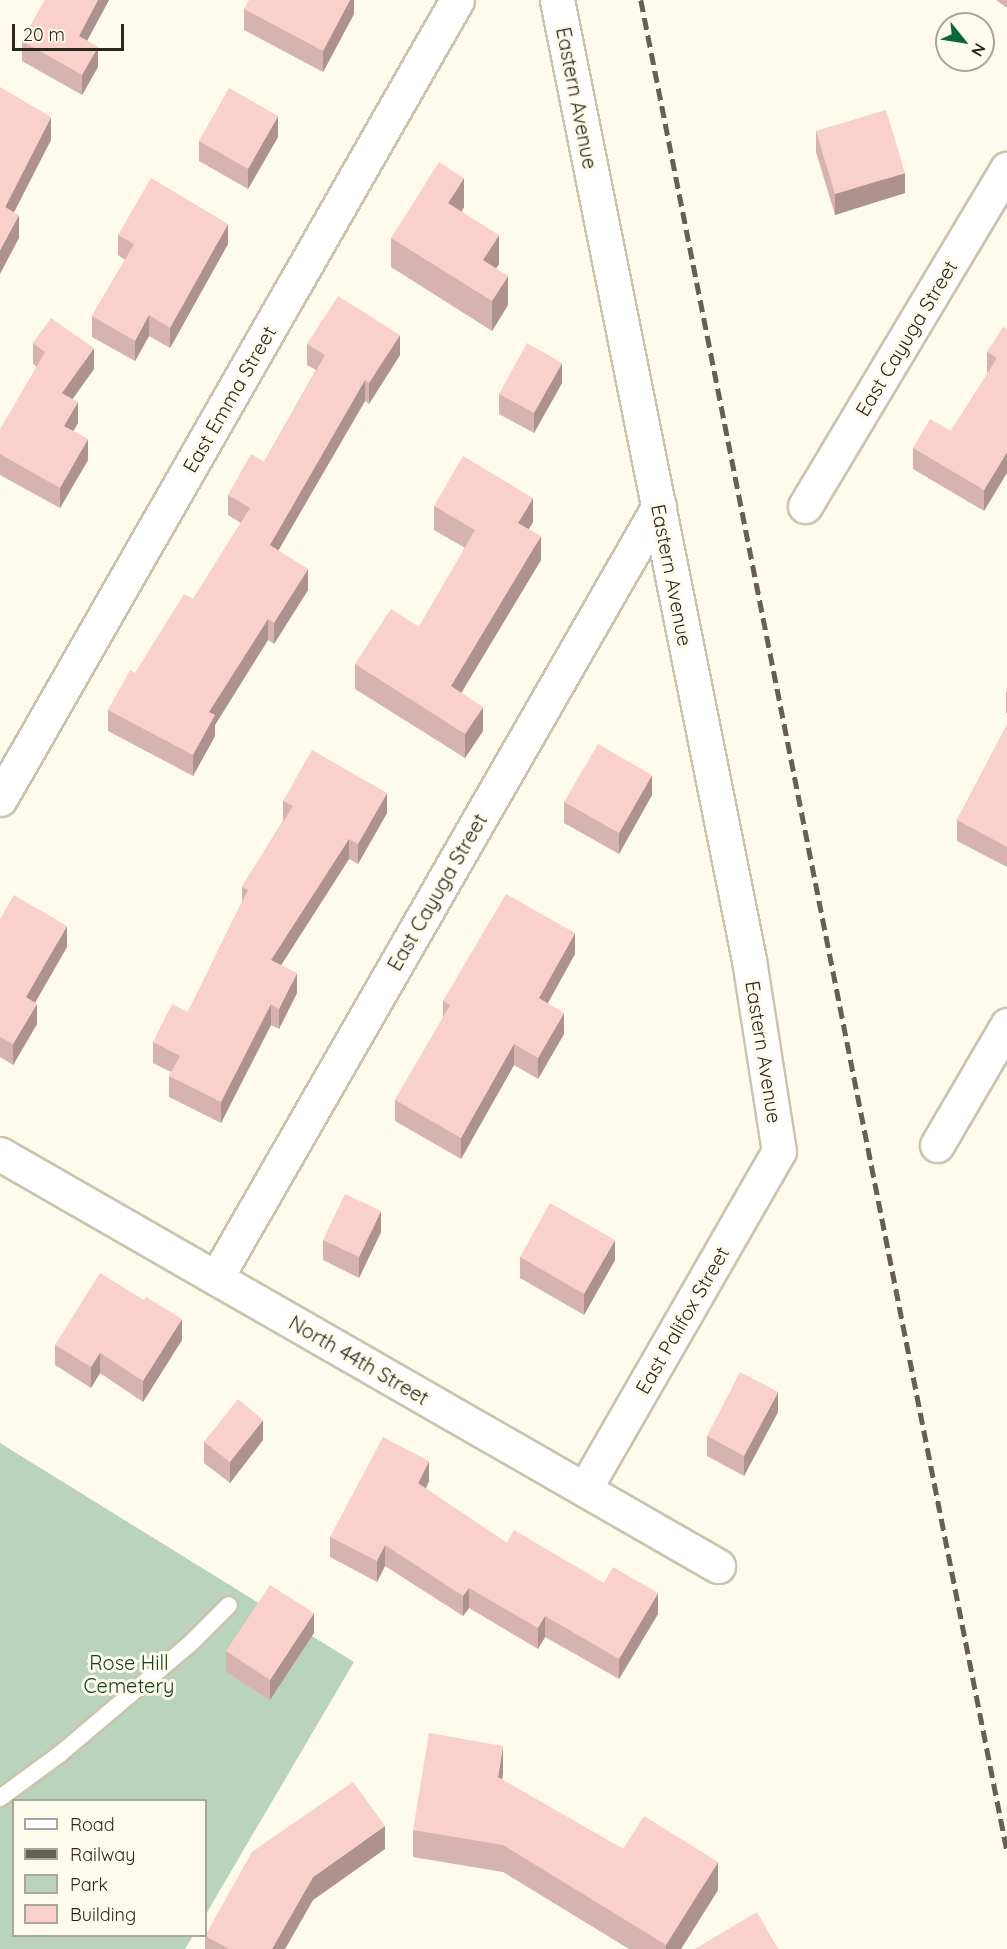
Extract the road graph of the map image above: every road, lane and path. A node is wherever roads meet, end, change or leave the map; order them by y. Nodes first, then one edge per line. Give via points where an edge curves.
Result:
1 (457, 0) edge
2 (557, 0) edge
3 (1007, 169) edge
4 (659, 506) junction
5 (805, 506) dead end
6 (0, 799) edge
7 (1007, 1025) edge
8 (937, 1145) dead end
9 (779, 1151) joint
10 (0, 1155) edge
11 (216, 1278) junction
12 (585, 1489) junction
13 (718, 1566) dead end
14 (229, 1605) dead end
15 (0, 1798) edge

1 - 6 street, East Emma Street
2 - 4 street, Eastern Avenue
3 - 5 street, East Cayuga Street
4 - 9 street, Eastern Avenue via 749,960
4 - 11 street, East Cayuga Street
7 - 8 street
9 - 12 street, East Palifox Street
10 - 11 street, North 44th Street
11 - 12 street, North 44th Street
12 - 13 street, North 44th Street
14 - 15 lane via 192,1642 60,1754

